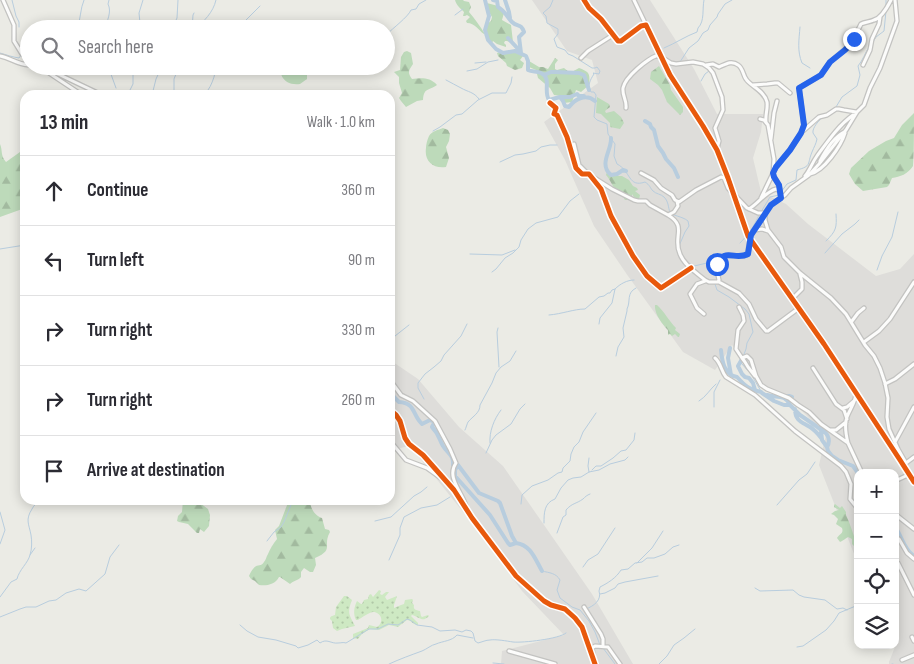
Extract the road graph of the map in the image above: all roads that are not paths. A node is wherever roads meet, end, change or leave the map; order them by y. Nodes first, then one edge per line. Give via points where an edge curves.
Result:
1 (4, 0) edge
2 (584, 0) edge
3 (634, 0) edge
4 (891, 0) edge
5 (895, 0) edge
6 (880, 16) junction
7 (646, 25) junction
8 (613, 35) junction
9 (20, 51) edge
10 (0, 56) edge
11 (660, 56) junction
12 (581, 58) dead end
13 (20, 64) edge
14 (705, 65) junction
15 (863, 65) dead end
16 (51, 75) edge
17 (58, 75) edge
18 (752, 85) junction
19 (74, 90) edge
20 (92, 90) edge
21 (790, 94) dead end
22 (777, 100) dead end
23 (550, 103) dead end
24 (626, 108) dead end
25 (857, 112) junction
26 (760, 119) dead end
27 (766, 122) junction
28 (846, 130) junction
29 (801, 133) junction
30 (771, 142) junction
31 (574, 144) dead end
32 (717, 150) junction
33 (726, 171) junction
34 (641, 173) dead end
35 (773, 173) junction
36 (588, 174) junction
37 (809, 175) junction
38 (724, 178) junction
39 (803, 179) junction
40 (780, 192) junction
41 (734, 193) junction
42 (761, 198) junction
43 (781, 198) junction
44 (677, 201) junction
45 (749, 209) junction
46 (765, 213) junction
47 (668, 215) junction
48 (755, 230) junction
49 (770, 233) junction
50 (751, 240) junction
51 (691, 268) junction
52 (800, 273) junction
53 (705, 280) junction
54 (717, 282) junction
55 (914, 282) edge
56 (792, 299) junction
57 (739, 307) dead end
58 (799, 308) junction
59 (864, 308) dead end
60 (704, 314) dead end
61 (852, 321) junction
62 (864, 342) junction
63 (715, 358) dead end
64 (914, 364) edge
65 (813, 368) dead end
66 (885, 384) junction
67 (395, 387) edge
68 (856, 394) junction
69 (855, 400) junction
70 (914, 407) edge
71 (842, 408) junction
72 (395, 414) edge
73 (846, 420) junction
74 (830, 430) junction
75 (894, 442) junction
76 (848, 443) junction
77 (395, 447) edge
78 (914, 457) edge
79 (905, 464) junction
80 (860, 469) edge
81 (910, 474) junction
82 (899, 479) edge
83 (914, 482) edge
84 (448, 483) junction
85 (854, 504) edge
86 (467, 511) junction
87 (899, 517) edge
88 (914, 529) edge
89 (899, 539) dead end
90 (914, 559) edge
91 (899, 565) edge
92 (912, 588) edge
93 (914, 595) edge
94 (584, 607) dead end
95 (603, 646) junction
96 (510, 651) dead end
97 (914, 655) edge
98 (902, 660) dead end
99 (594, 662) edge
100 (555, 664) edge
101 (620, 664) edge

1 - 9 street via 14,26 14,41
2 - 8 street
3 - 7 street
4 - 6 street
5 - 25 street via 896,22 864,105
6 - 15 street
6 - 29 street via 861,24 851,44 830,62 821,75 799,88 804,125
7 - 8 street via 621,41
7 - 11 street
8 - 12 street
10 - 13 street
11 - 14 street via 676,64 693,62
11 - 24 street via 647,60 627,79 623,87
11 - 32 street
14 - 18 street via 719,67 730,62 738,65
14 - 32 street via 713,73 722,97 723,110 716,128
16 - 19 street
17 - 20 street
18 - 21 street via 778,83
18 - 27 street via 767,102
22 - 30 street
23 - 36 street via 556,108 554,114 567,137 576,168 582,174
25 - 28 street
25 - 29 street via 836,109 819,117
25 - 39 street via 836,130
26 - 27 street
27 - 30 street
28 - 37 street
28 - 37 street via 842,142 828,160 816,173
29 - 35 street
30 - 35 street
31 - 36 street via 579,165
32 - 33 street
33 - 38 street
33 - 41 street
34 - 44 street
35 - 40 street
35 - 42 street
36 - 47 street
36 - 51 street via 601,189 611,216 633,256 661,288
37 - 39 street
38 - 41 street
38 - 44 street via 720,177
39 - 43 street
40 - 42 street via 772,190
40 - 43 street
41 - 45 street
41 - 50 street
42 - 45 street
43 - 46 street
44 - 47 street via 678,206
45 - 46 street
46 - 48 street
46 - 49 street
47 - 51 street via 679,224 679,253
48 - 49 street
48 - 50 street
49 - 52 street via 784,257
50 - 54 street via 747,255 720,258 716,266
50 - 56 street
51 - 53 street
52 - 56 street via 802,289
52 - 61 street
53 - 54 street
53 - 60 street via 697,284 690,294
54 - 58 street via 739,293 768,332
55 - 62 street via 890,319
56 - 58 street
57 - 74 street via 744,321 738,330 736,349 742,358 747,356 751,360 760,384 789,398
58 - 68 street
59 - 61 street
61 - 62 street
62 - 66 street via 878,362
63 - 85 street via 726,376 755,395 841,466 851,484 850,499
64 - 66 street
65 - 71 street via 836,404
66 - 75 street via 887,417
67 - 86 street via 435,421 455,460 453,478
68 - 69 street
68 - 79 street
69 - 71 street
69 - 73 street
70 - 75 street
71 - 73 street
72 - 84 street via 409,444
73 - 74 street via 836,430
73 - 76 street
74 - 76 street
75 - 79 street
76 - 80 street
77 - 84 street via 406,460 430,470
78 - 79 street
79 - 81 street
81 - 82 street
81 - 83 street
84 - 86 street
86 - 99 street via 516,576 544,601 565,609 575,618 582,627
87 - 88 street
89 - 90 street
91 - 92 street
92 - 93 street
94 - 95 street via 601,634
95 - 99 street via 593,647
95 - 101 street via 610,648
96 - 100 street
97 - 98 street

